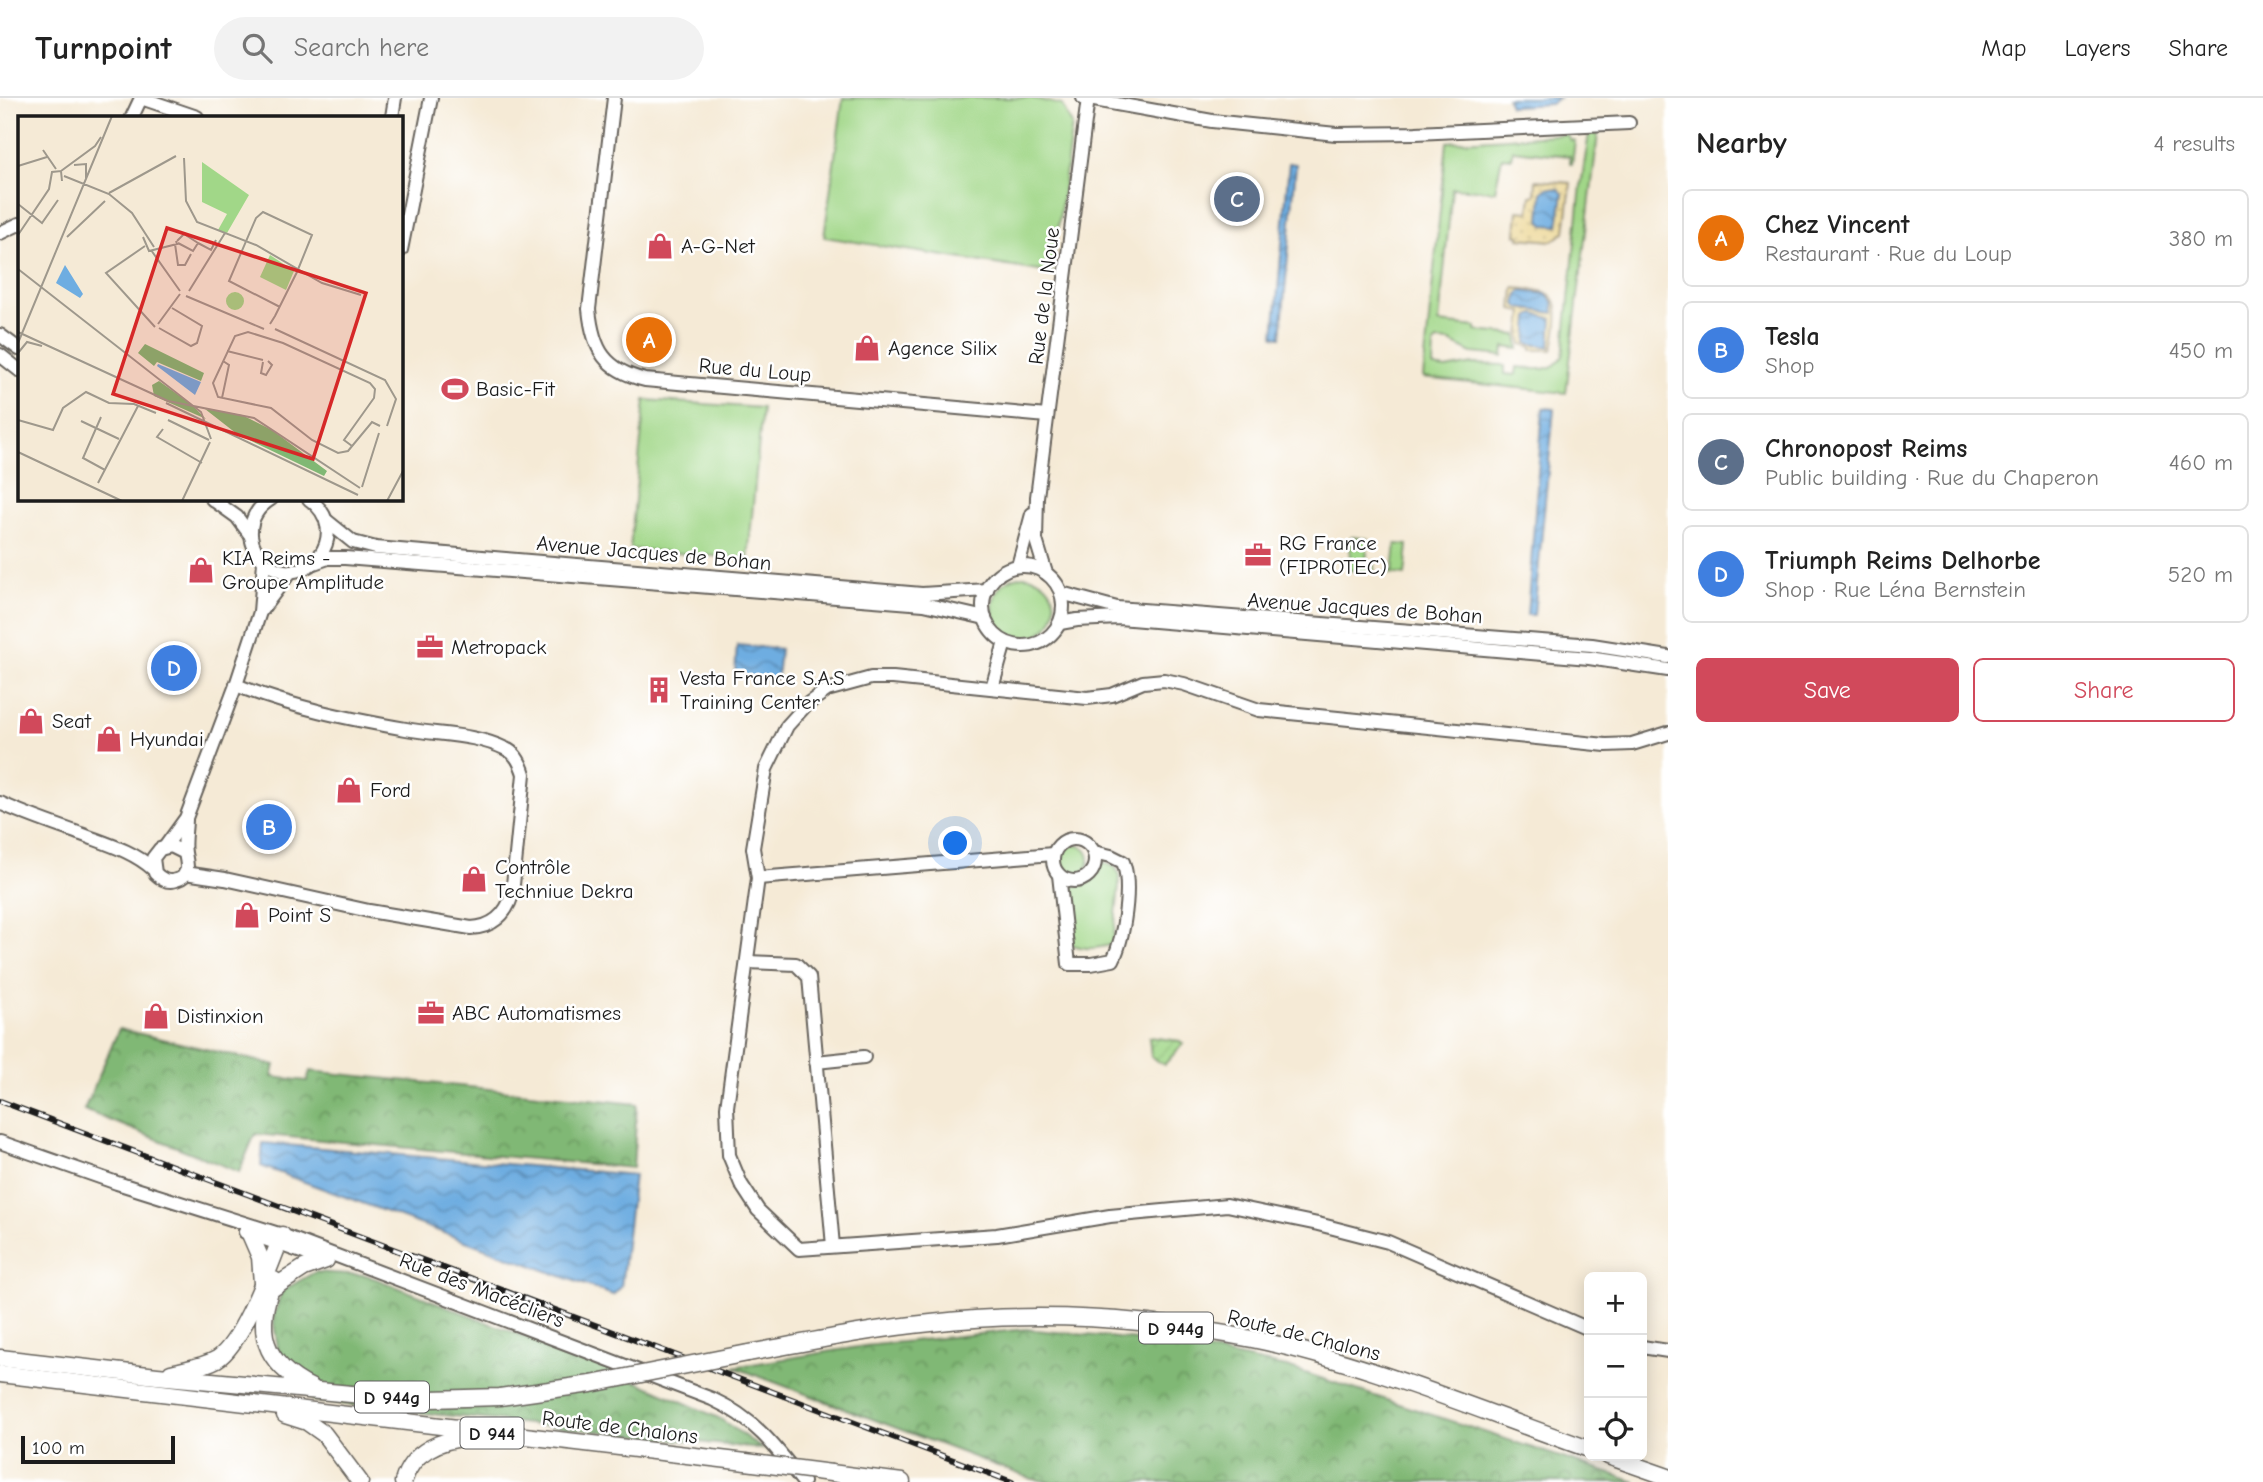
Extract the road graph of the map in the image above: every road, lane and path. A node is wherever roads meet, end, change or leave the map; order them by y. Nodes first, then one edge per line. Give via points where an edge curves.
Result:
1 (395, 98) edge
2 (431, 98) edge
3 (614, 98) edge
4 (1086, 98) edge
5 (132, 116) edge
6 (194, 116) edge
7 (392, 116) edge
8 (1629, 122) dead end
9 (18, 224) edge
10 (0, 233) edge
11 (402, 245) edge
12 (0, 335) edge
13 (18, 348) edge
14 (0, 355) edge
15 (18, 369) edge
16 (1048, 416) junction
17 (1037, 497) junction
18 (213, 500) edge
19 (262, 500) edge
20 (310, 500) edge
21 (325, 500) edge
22 (325, 517) junction
23 (251, 536) junction
24 (264, 562) junction
25 (314, 563) junction
26 (1018, 566) junction
27 (291, 571) junction
28 (1046, 573) junction
29 (987, 590) junction
30 (1061, 593) junction
31 (260, 612) junction
32 (985, 618) junction
33 (1060, 623) junction
34 (1005, 642) junction
35 (1668, 657) edge
36 (1668, 670) edge
37 (236, 685) junction
38 (992, 688) junction
39 (1668, 733) edge
40 (0, 803) edge
41 (186, 818) junction
42 (165, 846) junction
43 (1094, 852) junction
44 (185, 853) junction
45 (1053, 854) junction
46 (153, 869) junction
47 (186, 873) junction
48 (1059, 875) junction
49 (758, 878) junction
50 (747, 962) junction
51 (864, 1057) dead end
52 (816, 1062) junction
53 (0, 1142) edge
54 (117, 1183) junction
55 (250, 1234) junction
56 (285, 1242) junction
57 (833, 1246) junction
58 (326, 1260) junction
59 (376, 1270) junction
60 (266, 1288) junction
61 (1584, 1327) edge
62 (1647, 1348) edge
63 (1668, 1351) edge
64 (0, 1358) edge
65 (0, 1374) edge
66 (157, 1376) junction
67 (318, 1392) junction
68 (239, 1402) junction
69 (438, 1444) junction
70 (1584, 1447) edge
71 (607, 1448) junction
72 (1622, 1461) edge
73 (1668, 1477) edge
74 (359, 1482) edge
75 (403, 1482) edge
76 (415, 1482) edge
77 (803, 1482) edge
78 (902, 1482) edge

1 - 7 street
2 - 11 street
3 - 16 street, Rue du Loup via 589,309 597,348 610,365 645,380
4 - 8 street via 1212,121 1336,134
4 - 16 street, Rue de la Noue
5 - 6 street via 141,98
9 - 10 street
12 - 13 street
14 - 15 street
16 - 17 street, Rue de la Noue
17 - 26 street
17 - 28 street via 1036,540
18 - 23 street via 237,517
19 - 23 street
20 - 22 street, Avenue Jacques de Bohan
21 - 22 street
22 - 25 street via 327,544
22 - 29 street, Avenue Jacques de Bohan via 353,542 376,548 922,594
23 - 24 street
24 - 27 street
24 - 31 street
25 - 27 street, Avenue Jacques de Bohan
25 - 32 street, Avenue Jacques de Bohan via 328,558 391,562 924,604
26 - 28 street
26 - 29 street via 999,574
27 - 31 street
28 - 30 street
29 - 32 street
30 - 33 street
30 - 35 street, Avenue Jacques de Bohan via 1117,608 1592,645
31 - 37 street
32 - 34 street
33 - 34 street via 1037,645
33 - 36 street, Avenue Jacques de Bohan via 1132,620 1589,658
34 - 38 street
37 - 41 street
37 - 47 street via 324,712 509,750 524,774 512,895 498,919 471,928
38 - 39 street via 1100,698 1143,682 1164,680 1259,710 1606,745 1632,744
38 - 49 street via 871,678 827,690 806,705 787,726 766,769 753,848
40 - 46 street via 124,850
41 - 42 street
41 - 44 street
42 - 44 street
42 - 46 street via 153,858
43 - 45 street via 1075,839 1062,843
43 - 48 street via 1094,866 1086,878 1072,881
43 - 48 street via 1124,862 1129,876 1120,947 1113,960 1069,964
44 - 47 street
45 - 48 street
45 - 49 street
46 - 47 street via 168,881
49 - 50 street
50 - 52 street via 796,964 809,976
50 - 57 street via 727,1107 729,1155 758,1210 800,1249
51 - 52 street
52 - 57 street
53 - 54 street, Rue des Macécliers
54 - 55 street, Rue des Macécliers
54 - 56 street, Rue des Macécliers
55 - 56 street, Rue des Macécliers
55 - 60 main road
56 - 58 street, Rue des Macécliers
56 - 59 street, Rue des Macécliers
56 - 60 main road
57 - 61 street via 997,1234 1110,1216 1227,1205 1388,1242
58 - 59 street, Rue des Macécliers
58 - 60 main road
59 - 77 street, Rue des Macécliers via 732,1408 757,1427
60 - 66 main road via 228,1350 207,1364
60 - 67 main road via 262,1324 273,1356 285,1372
62 - 63 street
64 - 66 main road, Route de Chalons
65 - 68 main road, Route de Chalons / D 944
66 - 67 main road, Route de Chalons
67 - 70 main road, Route de Chalons / D 944g, bridge via 431,1399 534,1394 868,1331 932,1323 1066,1318 1126,1321 1252,1339 1314,1354
68 - 71 main road, Route de Chalons / D 944
68 - 74 main road via 307,1422 324,1434
69 - 71 main road via 474,1437
69 - 75 main road via 422,1452
69 - 76 main road
71 - 78 main road, Route de Chalons / D 944, bridge
72 - 73 main road

